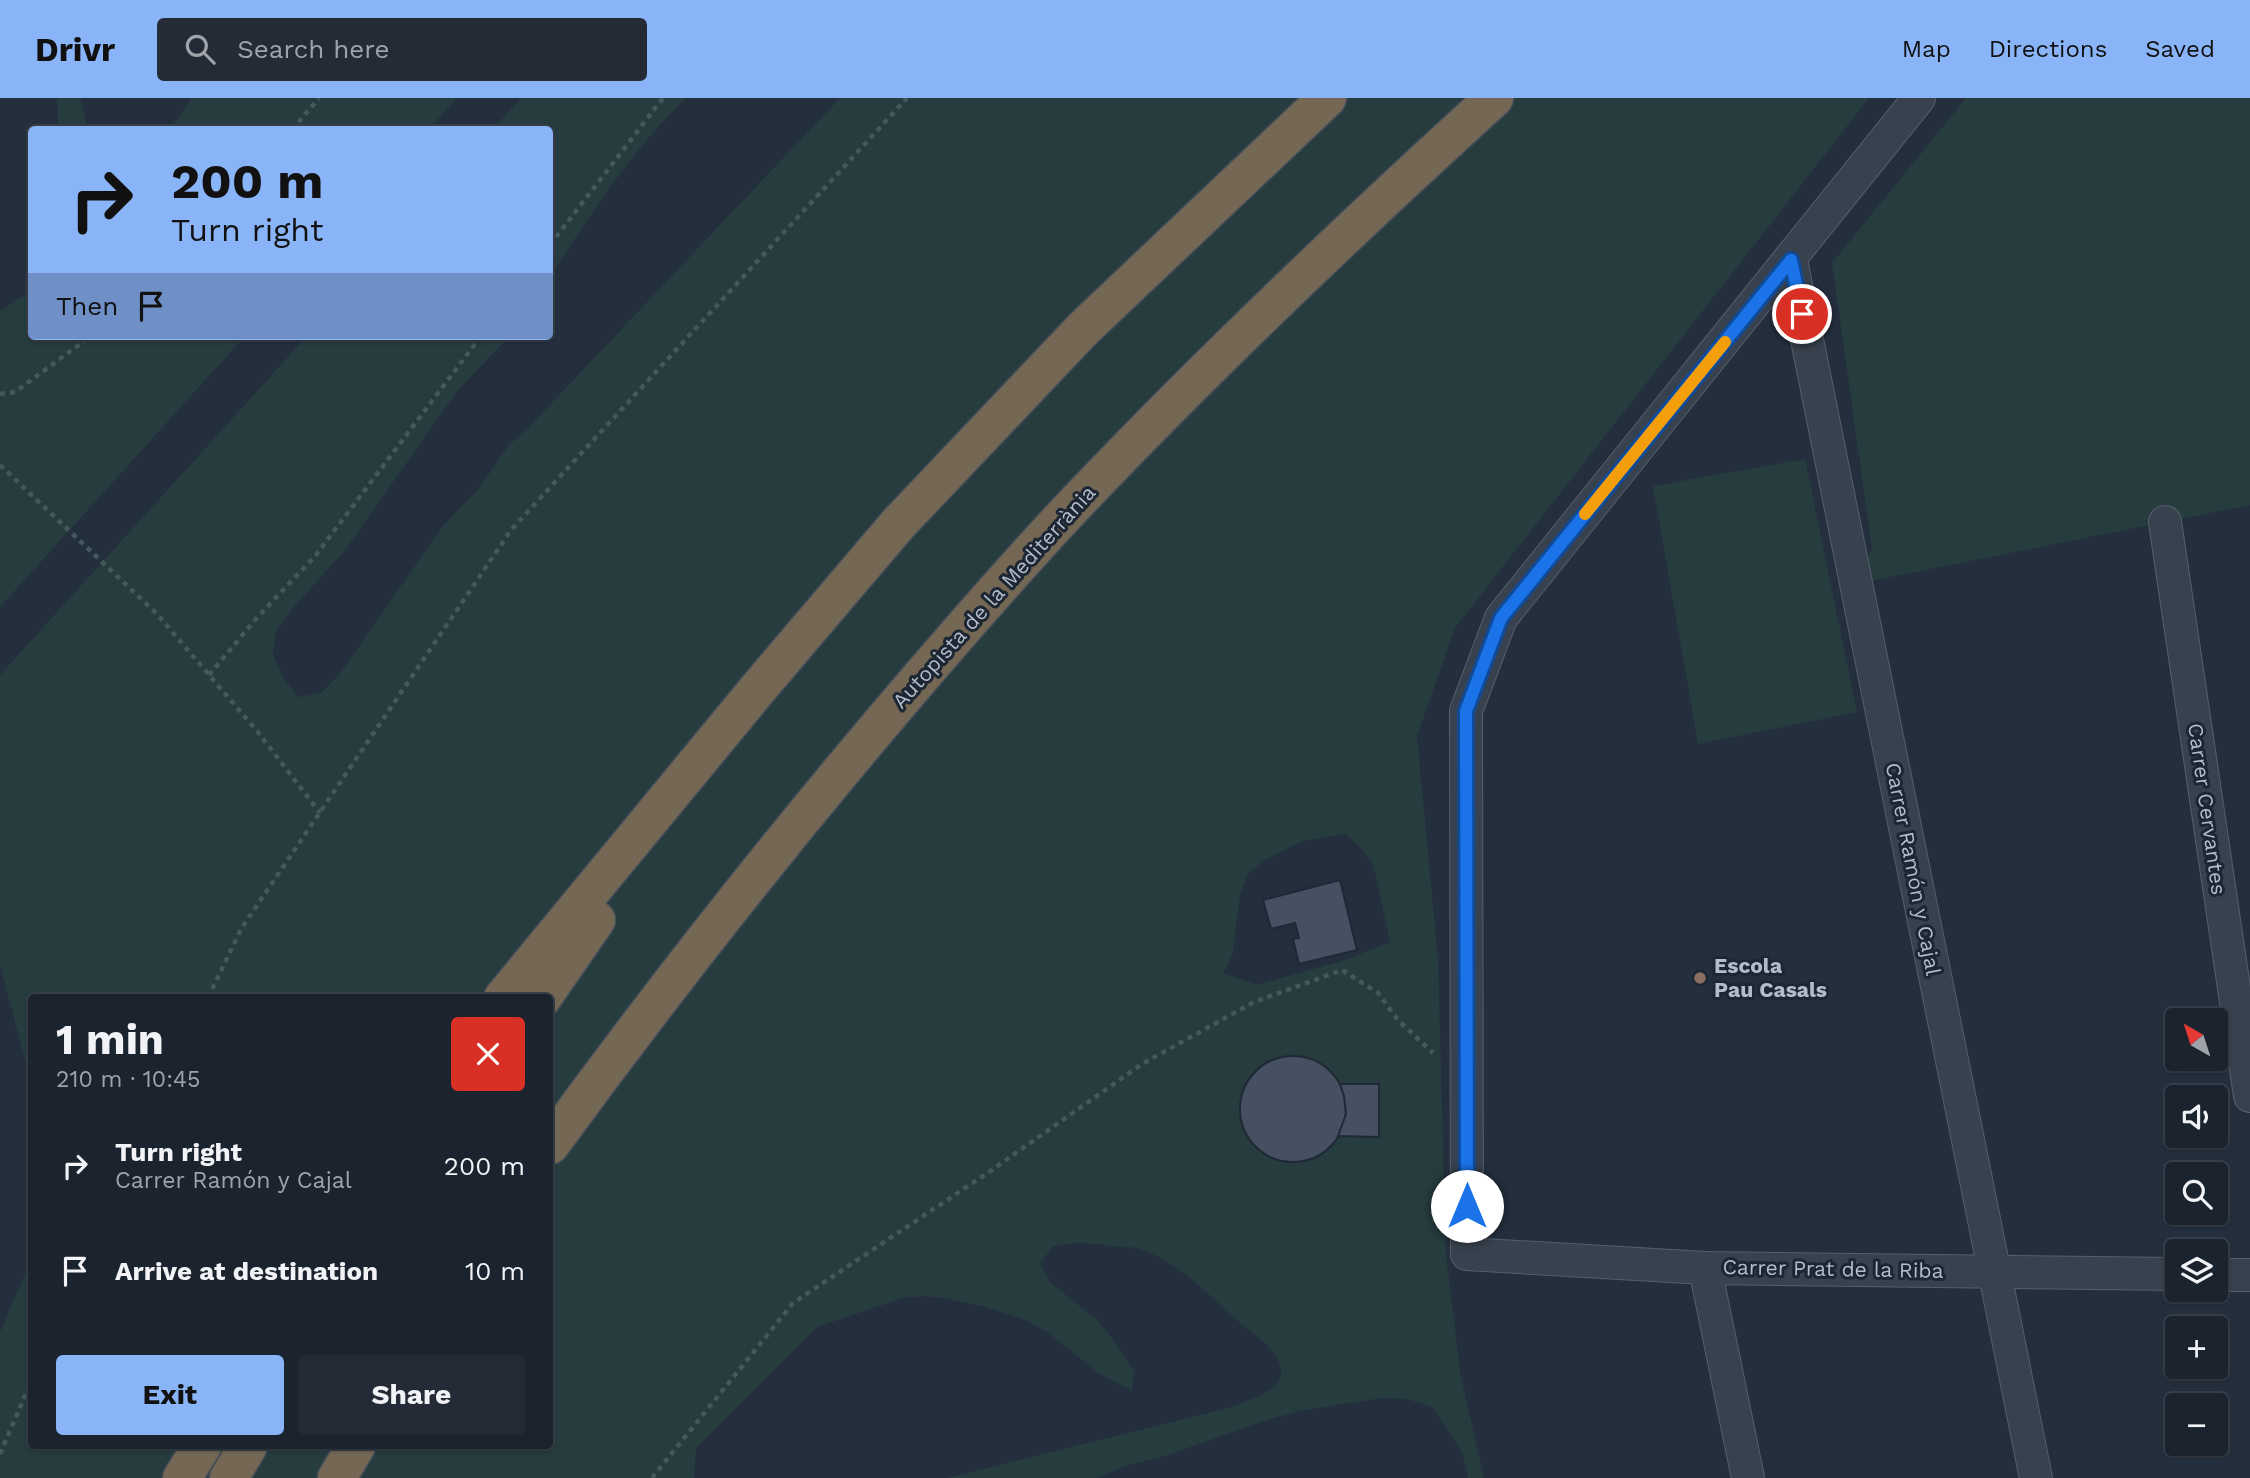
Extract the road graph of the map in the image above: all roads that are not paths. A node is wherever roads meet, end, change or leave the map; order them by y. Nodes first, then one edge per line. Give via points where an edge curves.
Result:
1 (1327, 98) edge
2 (1494, 98) edge
3 (1919, 98) edge
4 (1791, 260) junction
5 (2165, 522) dead end
6 (756, 691) junction
7 (506, 994) edge
8 (545, 994) edge
9 (2250, 1096) edge
10 (553, 1141) edge
11 (1705, 1268) junction
12 (1993, 1272) junction
13 (2165, 1274) edge
14 (2228, 1275) edge
15 (2250, 1275) edge
16 (200, 1449) edge
17 (246, 1449) edge
18 (354, 1449) edge
19 (182, 1478) edge
20 (229, 1478) edge
21 (337, 1478) edge
22 (1748, 1478) edge
23 (2036, 1478) edge

1 - 6 highway via 1083,329 898,524
2 - 10 highway, Autopista de la Mediterrània via 1216,359 1056,525 794,827
3 - 4 street
4 - 11 street, Carrer Prat de la Riba via 1501,618 1466,711 1467,1254
4 - 12 street, Carrer Ramón y Cajal
5 - 9 street, Carrer Cervantes
6 - 7 highway
6 - 8 highway
11 - 12 street, Carrer Prat de la Riba
11 - 22 street
12 - 13 street, Carrer Prat de la Riba
12 - 23 street, Carrer Ramón y Cajal
14 - 15 street
16 - 19 highway
17 - 20 highway
18 - 21 highway

